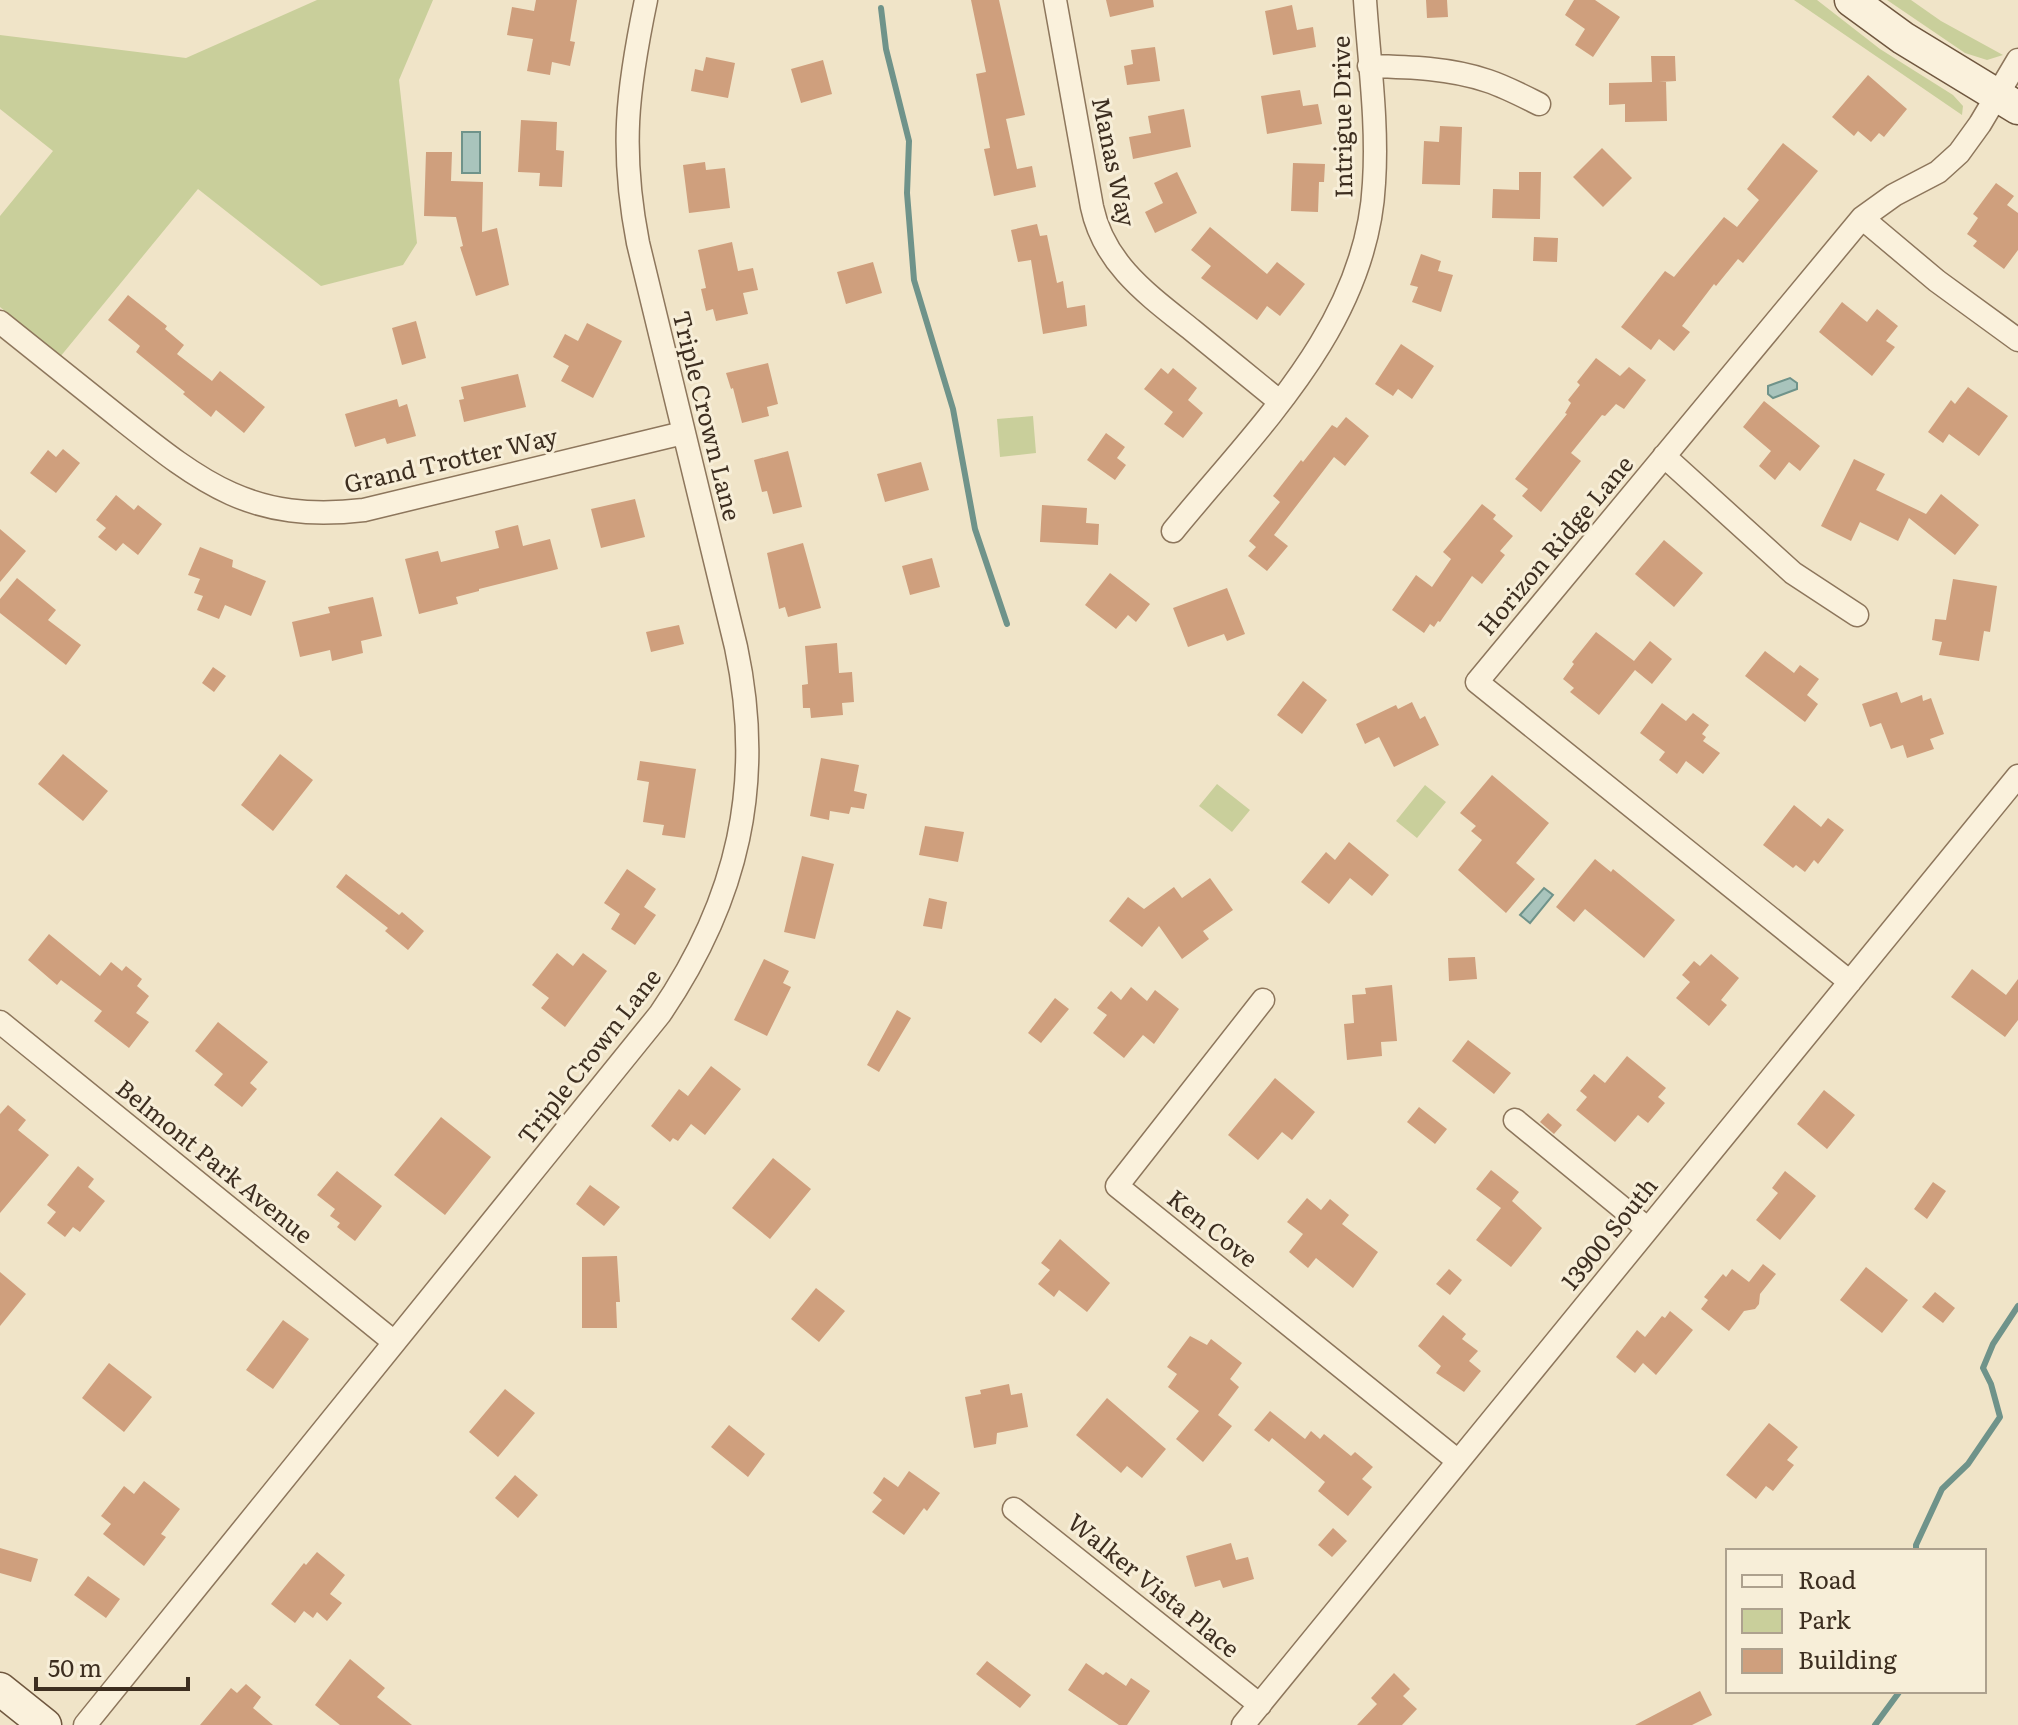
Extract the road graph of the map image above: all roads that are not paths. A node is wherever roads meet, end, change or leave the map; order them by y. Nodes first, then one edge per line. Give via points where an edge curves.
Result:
1 (646, 0) edge
2 (1055, 0) edge
3 (1365, 0) edge
4 (1851, 0) edge
5 (2018, 60) edge
6 (1369, 66) junction
7 (2008, 102) edge
8 (1539, 104) dead end
9 (1862, 218) junction
10 (0, 322) edge
11 (2018, 340) edge
12 (1279, 401) junction
13 (683, 433) junction
14 (1664, 456) junction
15 (1173, 531) dead end
16 (1857, 615) dead end
17 (2018, 776) edge
18 (1850, 982) junction
19 (1263, 1000) dead end
20 (0, 1022) edge
21 (1515, 1120) dead end
22 (1648, 1229) junction
23 (394, 1342) junction
24 (1458, 1461) junction
25 (1014, 1509) dead end
26 (0, 1689) edge
27 (1260, 1705) junction
28 (45, 1725) edge
29 (85, 1725) edge
30 (1243, 1725) edge

1 - 13 street, Triple Crown Lane via 628,100 629,186
2 - 12 street, Manas Way via 1102,239 1140,288
3 - 6 street, Intrigue Drive
4 - 7 street
5 - 7 street, Horizon Ridge Lane
6 - 8 street via 1461,74
6 - 12 street, Intrigue Drive via 1374,185 1362,255 1336,320
7 - 9 street, Horizon Ridge Lane via 1938,172
9 - 11 street
9 - 14 street, Horizon Ridge Lane
10 - 13 street, Grand Trotter Way via 194,476 240,499 289,511 364,510
12 - 15 street, Intrigue Drive
13 - 23 street, Triple Crown Lane via 746,701 745,804 729,879 701,950 660,1014
14 - 16 street via 1793,573
14 - 18 street, Horizon Ridge Lane via 1477,682
17 - 18 street, 13900 South
18 - 22 street, 13900 South
19 - 24 street, Ken Cove via 1117,1186
20 - 23 street, Belmont Park Avenue
21 - 22 street
22 - 24 street, 13900 South
23 - 29 street, Triple Crown Lane
24 - 27 street, 13900 South
25 - 27 street, Walker Vista Place
26 - 28 street
27 - 30 street, 13900 South

